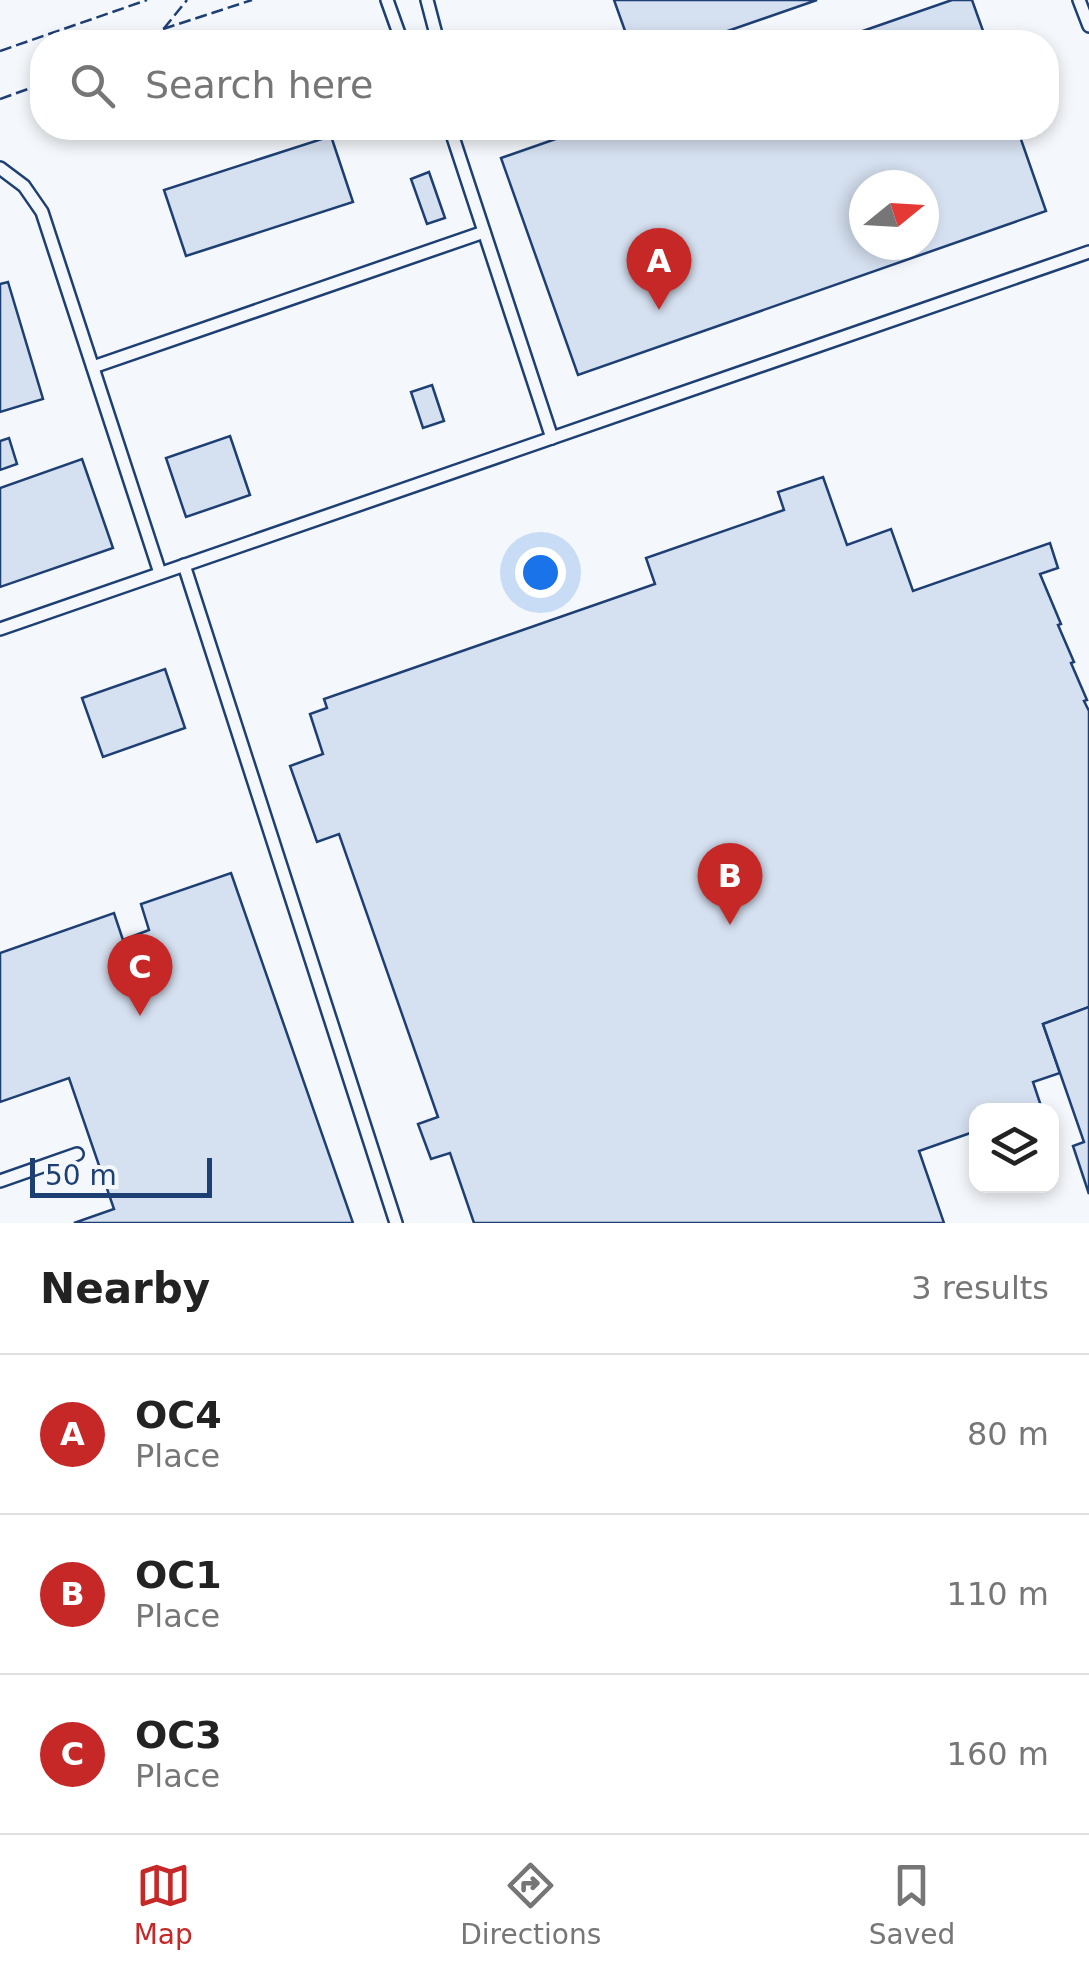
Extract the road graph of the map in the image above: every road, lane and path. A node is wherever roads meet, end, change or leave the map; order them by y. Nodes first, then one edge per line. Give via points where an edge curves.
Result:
1 (387, 0) edge
2 (426, 0) edge
3 (1079, 0) edge
4 (1089, 26) edge
5 (398, 30) edge
6 (435, 30) edge
7 (454, 140) edge
8 (0, 168) edge
9 (484, 232) junction
10 (1089, 252) edge
11 (93, 367) junction
12 (552, 438) junction
13 (184, 566) junction
14 (160, 573) junction
15 (0, 629) edge
16 (77, 1154) dead end
17 (0, 1181) edge
18 (396, 1223) edge

1 - 5 lane
2 - 6 lane
3 - 4 lane
7 - 9 lane
8 - 11 lane via 42,212
9 - 11 lane
9 - 12 lane
10 - 12 lane
11 - 14 lane
12 - 13 lane
13 - 14 lane
13 - 18 lane
14 - 15 lane
16 - 17 lane

